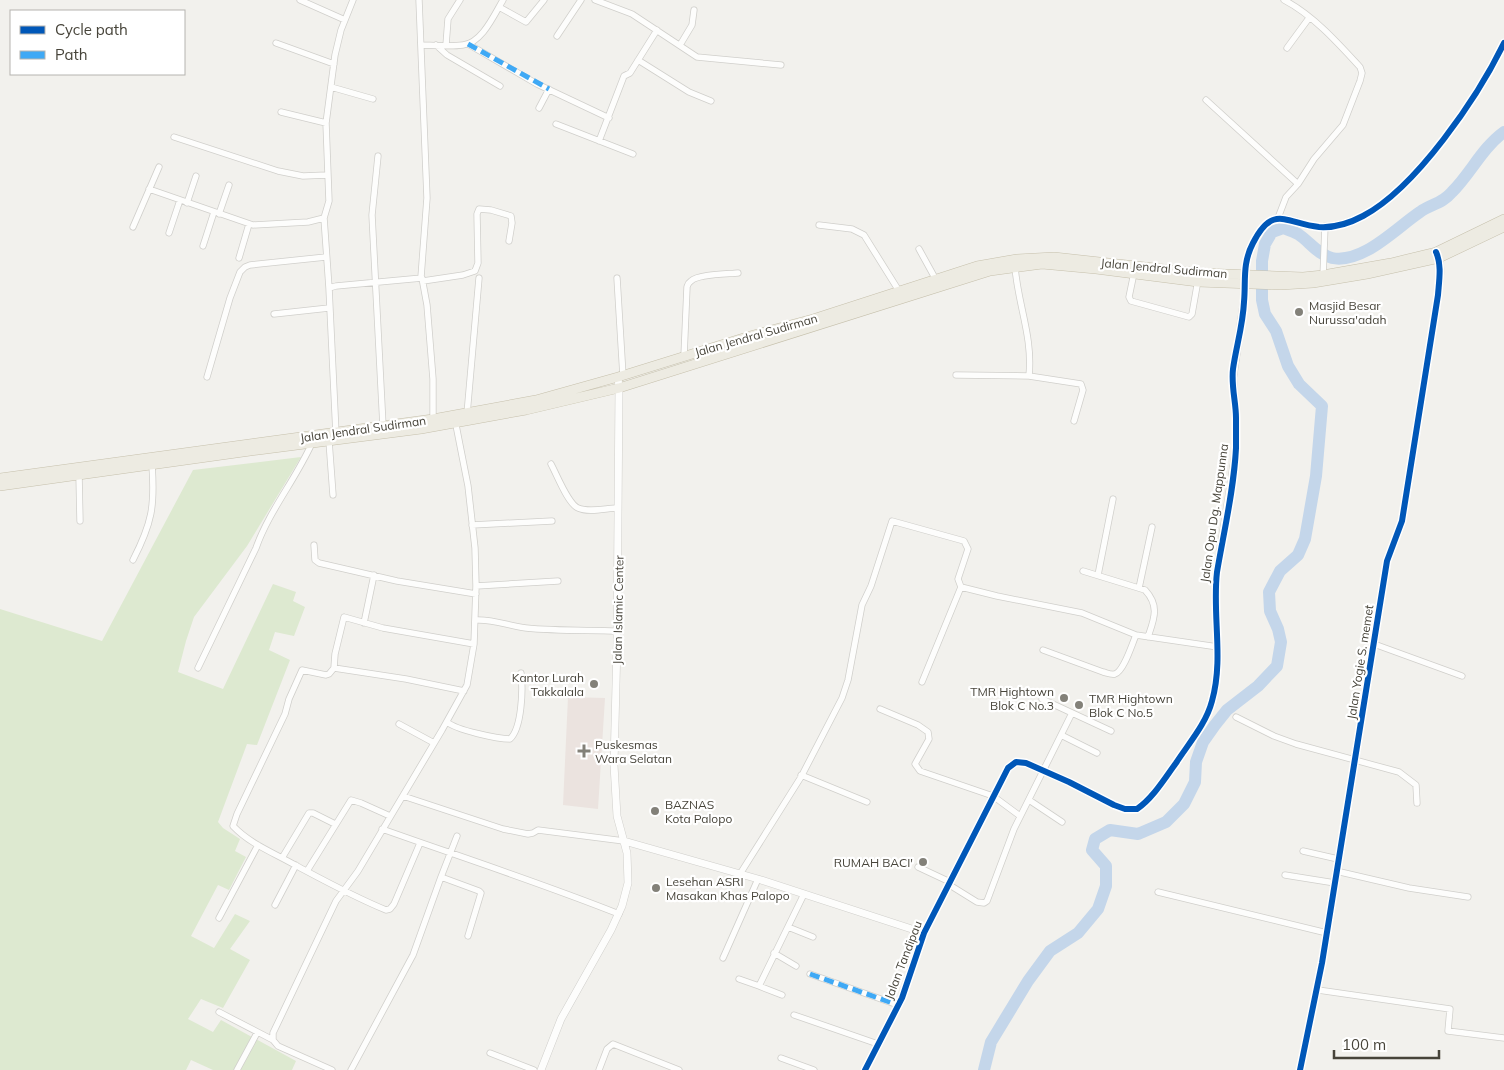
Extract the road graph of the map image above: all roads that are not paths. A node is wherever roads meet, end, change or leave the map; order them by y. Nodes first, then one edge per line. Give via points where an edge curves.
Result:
1 (300, 0) edge
2 (353, 0) edge
3 (419, 0) edge
4 (460, 0) edge
5 (503, 0) edge
6 (544, 0) edge
7 (581, 0) edge
8 (595, 0) edge
9 (1284, 0) edge
10 (499, 7) junction
11 (694, 10) dead end
12 (1309, 18) junction
13 (344, 20) junction
14 (657, 30) junction
15 (557, 36) dead end
16 (1504, 42) edge
17 (276, 43) dead end
18 (468, 44) junction
19 (421, 45) junction
20 (436, 45) junction
21 (446, 45) junction
22 (680, 45) junction
23 (1288, 48) dead end
24 (638, 60) junction
25 (334, 64) junction
26 (781, 65) dead end
27 (500, 86) dead end
28 (331, 87) junction
29 (548, 89) junction
30 (373, 98) dead end
31 (1206, 100) dead end
32 (711, 101) dead end
33 (539, 108) dead end
34 (281, 112) dead end
35 (608, 118) junction
36 (326, 123) junction
37 (556, 124) dead end
38 (174, 137) dead end
39 (599, 141) junction
40 (633, 154) dead end
41 (378, 156) dead end
42 (159, 167) dead end
43 (327, 175) junction
44 (196, 176) dead end
45 (1298, 184) junction
46 (229, 185) dead end
47 (149, 189) junction
48 (184, 202) junction
49 (216, 213) junction
50 (324, 218) junction
51 (1278, 218) junction
52 (1504, 219) edge
53 (249, 224) junction
54 (820, 225) dead end
55 (1325, 226) junction
56 (133, 227) dead end
57 (1504, 228) edge
58 (169, 233) dead end
59 (509, 241) dead end
60 (203, 246) dead end
61 (920, 249) dead end
62 (1438, 255) junction
63 (326, 257) junction
64 (239, 258) dead end
65 (1015, 266) junction
66 (738, 273) dead end
67 (1134, 274) junction
68 (1198, 277) junction
69 (479, 278) dead end
70 (617, 278) dead end
71 (935, 278) junction
72 (1323, 278) junction
73 (422, 279) junction
74 (1248, 279) junction
75 (376, 282) junction
76 (328, 288) junction
77 (898, 291) junction
78 (329, 308) junction
79 (274, 314) dead end
80 (684, 356) junction
81 (956, 375) dead end
82 (620, 376) junction
83 (1029, 376) junction
84 (207, 377) dead end
85 (619, 388) junction
86 (467, 414) junction
87 (434, 419) junction
88 (455, 420) junction
89 (1074, 421) dead end
90 (383, 426) junction
91 (334, 437) junction
92 (312, 443) junction
93 (552, 464) dead end
94 (152, 465) junction
95 (79, 475) junction
96 (0, 478) edge
97 (0, 486) edge
98 (332, 495) dead end
99 (1113, 499) dead end
100 (618, 508) junction
101 (80, 521) dead end
102 (552, 521) dead end
103 (472, 524) junction
104 (1152, 527) dead end
105 (314, 545) dead end
106 (133, 560) dead end
107 (1083, 571) dead end
108 (374, 575) junction
109 (1098, 575) junction
110 (558, 581) dead end
111 (476, 586) junction
112 (960, 587) junction
113 (1139, 588) junction
114 (476, 594) junction
115 (476, 620) junction
116 (364, 623) junction
117 (617, 631) junction
118 (1136, 634) junction
119 (1148, 637) junction
120 (474, 644) junction
121 (1374, 644) junction
122 (1218, 647) junction
123 (1043, 650) dead end
124 (198, 668) dead end
125 (334, 668) junction
126 (521, 673) dead end
127 (1462, 676) dead end
128 (922, 682) dead end
129 (464, 691) junction
130 (1042, 699) dead end
131 (880, 709) dead end
132 (1072, 713) junction
133 (1236, 717) dead end
134 (447, 722) junction
135 (400, 724) dead end
136 (1111, 731) dead end
137 (1061, 736) junction
138 (434, 743) junction
139 (1097, 753) dead end
140 (1355, 761) junction
141 (1044, 770) junction
142 (802, 776) junction
143 (403, 796) junction
144 (993, 796) junction
145 (1029, 800) junction
146 (867, 802) dead end
147 (1417, 803) dead end
148 (390, 816) junction
149 (1020, 816) junction
150 (1062, 822) dead end
151 (335, 824) junction
152 (382, 829) junction
153 (457, 836) dead end
154 (624, 841) junction
155 (420, 843) junction
156 (258, 845) junction
157 (1303, 851) dead end
158 (449, 853) junction
159 (282, 858) junction
160 (1338, 859) junction
161 (296, 865) junction
162 (918, 867) dead end
163 (307, 871) junction
164 (1336, 871) junction
165 (740, 874) junction
166 (1285, 874) dead end
167 (441, 877) junction
168 (758, 879) junction
169 (1335, 882) junction
170 (949, 883) junction
171 (343, 891) junction
172 (1158, 892) dead end
173 (804, 894) junction
174 (1468, 897) dead end
175 (275, 905) dead end
176 (619, 914) junction
177 (219, 918) dead end
178 (788, 927) junction
179 (924, 933) junction
180 (1327, 933) junction
181 (468, 936) dead end
182 (813, 937) dead end
183 (774, 953) junction
184 (723, 958) dead end
185 (796, 966) dead end
186 (810, 974) dead end
187 (739, 979) dead end
188 (759, 986) junction
189 (1318, 990) junction
190 (782, 995) dead end
191 (898, 1005) junction
192 (219, 1012) dead end
193 (794, 1015) dead end
194 (257, 1033) junction
195 (1504, 1038) edge
196 (273, 1040) junction
197 (878, 1044) junction
198 (490, 1053) dead end
199 (781, 1058) dead end
200 (238, 1070) edge
201 (332, 1070) edge
202 (351, 1070) edge
203 (534, 1070) edge
204 (541, 1070) edge
205 (600, 1070) edge
206 (679, 1070) edge
207 (814, 1070) edge
208 (865, 1070) edge
209 (1300, 1070) edge

1 - 13 street
2 - 13 street
3 - 19 street
4 - 21 street via 448,19
5 - 10 street
6 - 10 street via 526,22
7 - 15 street
8 - 14 street via 632,14
9 - 12 street
10 - 18 street via 479,36
11 - 22 street via 692,25
12 - 23 street
12 - 45 street via 1328,33 1362,73 1343,126 1319,152
13 - 25 street
14 - 22 street
14 - 24 street
16 - 55 street via 1463,112 1408,180 1365,215 1349,222
17 - 25 street
18 - 21 street
18 - 29 street
19 - 20 street
19 - 73 street via 427,198
20 - 21 street
20 - 27 street
22 - 26 street via 697,57
24 - 32 street via 689,92
24 - 35 street via 630,73 624,76
25 - 28 street
28 - 30 street
28 - 36 street
29 - 33 street
29 - 35 street
31 - 45 street
34 - 36 street
35 - 39 street
36 - 43 street
37 - 39 street
38 - 43 street via 278,171 302,176
39 - 40 street
41 - 75 street via 372,215
42 - 47 street
43 - 50 street via 329,201
44 - 48 street
45 - 51 street via 1286,197
46 - 49 street
47 - 48 street
47 - 56 street
48 - 49 street
48 - 58 street
49 - 53 street
49 - 60 street
50 - 53 street via 308,222
50 - 63 street
51 - 55 street
51 - 74 street via 1269,221 1253,243
52 - 62 highway, Jalan Jendral Sudirman
53 - 64 street
54 - 77 street via 864,235
55 - 72 street
57 - 62 highway, Jalan Jendral Sudirman
59 - 73 street via 511,216 479,209 475,271
61 - 71 street
62 - 72 highway, Jalan Jendral Sudirman
62 - 121 street, Jalan Yogie S. memet via 1438,295 1402,521 1387,561
63 - 76 street
63 - 84 street via 250,265 243,269 230,298
65 - 67 highway, Jalan Jendral Sudirman via 1066,265
65 - 83 street via 1019,302 1028,334
65 - 85 highway, Jalan Jendral Sudirman via 963,278
66 - 80 street via 689,282
67 - 68 highway, Jalan Jendral Sudirman
67 - 68 street via 1131,301 1189,317
68 - 71 highway, Jalan Jendral Sudirman via 1054,258 997,262
68 - 74 highway, Jalan Jendral Sudirman
69 - 86 street
70 - 82 street
71 - 77 highway, Jalan Jendral Sudirman
72 - 74 highway, Jalan Jendral Sudirman
73 - 75 street
73 - 87 street via 427,306
74 - 122 street, Jalan Opu Dg. Mappunna via 1233,378 1236,450 1215,591
75 - 76 street
75 - 90 street
76 - 78 street
77 - 80 highway, Jalan Jendral Sudirman
78 - 79 street
78 - 91 street
80 - 82 highway, Jalan Jendral Sudirman
81 - 83 street
82 - 85 street, Jalan Islamic Center
82 - 86 highway, Jalan Jendral Sudirman via 536,400
83 - 89 street via 1081,384 1083,390
85 - 88 highway, Jalan Jendral Sudirman via 526,410
85 - 100 street, Jalan Islamic Center
86 - 88 highway, Jalan Jendral Sudirman
87 - 88 highway, Jalan Jendral Sudirman
87 - 90 highway, Jalan Jendral Sudirman
88 - 91 highway, Jalan Jendral Sudirman
88 - 103 street
90 - 91 highway, Jalan Jendral Sudirman
91 - 92 highway, Jalan Jendral Sudirman
91 - 96 highway, Jalan Jendral Sudirman
91 - 98 street
92 - 94 highway, Jalan Jendral Sudirman
92 - 124 street via 262,529
93 - 100 street via 575,507 585,510
94 - 95 highway, Jalan Jendral Sudirman
94 - 106 street via 153,510
95 - 97 highway, Jalan Jendral Sudirman
95 - 101 street
99 - 109 street
100 - 117 street, Jalan Islamic Center
102 - 103 street
103 - 111 street
104 - 113 street
105 - 108 street via 317,562
107 - 109 street
108 - 114 street
108 - 116 street
109 - 113 street
110 - 111 street
111 - 114 street
112 - 118 street via 1082,614
112 - 128 street
112 - 142 street via 958,579 968,549 964,541 892,522 861,612 844,694
113 - 119 street via 1145,590 1155,605
114 - 115 street
115 - 117 street via 486,619 523,628
115 - 120 street
116 - 120 street
116 - 125 street via 343,618
117 - 154 street, Jalan Islamic Center via 614,765 617,816
118 - 119 street
118 - 123 street via 1116,674
119 - 122 street
120 - 129 street
121 - 127 street
121 - 140 street, Jalan Yogie S. memet
122 - 141 street, Jalan Opu Dg. Mappunna via 1213,696 1200,728 1161,784 1140,807 1134,810 1121,808
125 - 129 street
125 - 156 street via 326,675 303,669 300,672 285,714 237,814 233,826 242,836
126 - 134 street via 518,718 510,739 478,734
129 - 134 street
130 - 132 street
131 - 144 street via 928,732 929,739 915,764 920,771
132 - 136 street
132 - 137 street
133 - 140 street via 1274,736
134 - 138 street
135 - 138 street
137 - 139 street
137 - 141 street
138 - 143 street
140 - 147 street via 1406,776 1416,785
140 - 160 street, Jalan Yogie S. memet
141 - 144 street, Jalan Opu Dg. Mappunna via 1016,762 1008,768
141 - 145 street
142 - 146 street
142 - 165 street
143 - 148 street
143 - 154 street via 503,829 528,834 538,830
144 - 149 street
144 - 170 street, Jalan Opu Dg. Mappunna
145 - 149 street
145 - 150 street
148 - 151 street via 352,800
148 - 152 street
149 - 170 street via 986,902 977,902
151 - 159 street via 309,813
151 - 163 street
152 - 155 street
152 - 171 street
153 - 158 street
154 - 165 street
154 - 176 street, Jalan Islamic Center via 628,884
155 - 158 street
155 - 171 street via 390,909
156 - 159 street
156 - 177 street
157 - 160 street
158 - 167 street
158 - 176 street
159 - 161 street
160 - 164 street, Jalan Yogie S. memet
161 - 163 street
161 - 175 street
162 - 170 street
163 - 171 street
164 - 169 street, Jalan Yogie S. memet
164 - 174 street via 1409,888
165 - 168 street
166 - 169 street
167 - 181 street via 481,893
167 - 202 street via 414,954
168 - 173 street
168 - 184 street
169 - 180 street, Jalan Yogie S. memet
170 - 179 street, Jalan Tandipau
171 - 196 street via 280,1018
172 - 180 street
173 - 178 street
173 - 179 street
176 - 204 street, Jalan Islamic Center via 561,1018
178 - 182 street
178 - 183 street
179 - 191 street, Jalan Tandipau
180 - 189 street, Jalan Yogie S. memet
183 - 185 street
183 - 188 street
186 - 191 street
187 - 188 street
188 - 190 street
189 - 195 street via 1450,1009 1448,1031
189 - 209 street, Jalan Yogie S. memet
191 - 197 street, Jalan Tandipau
192 - 194 street
193 - 197 street
194 - 196 street
194 - 200 street
196 - 201 street via 278,1046
197 - 208 street, Jalan Tandipau
198 - 203 street
199 - 207 street
205 - 206 street via 607,1049 613,1044

